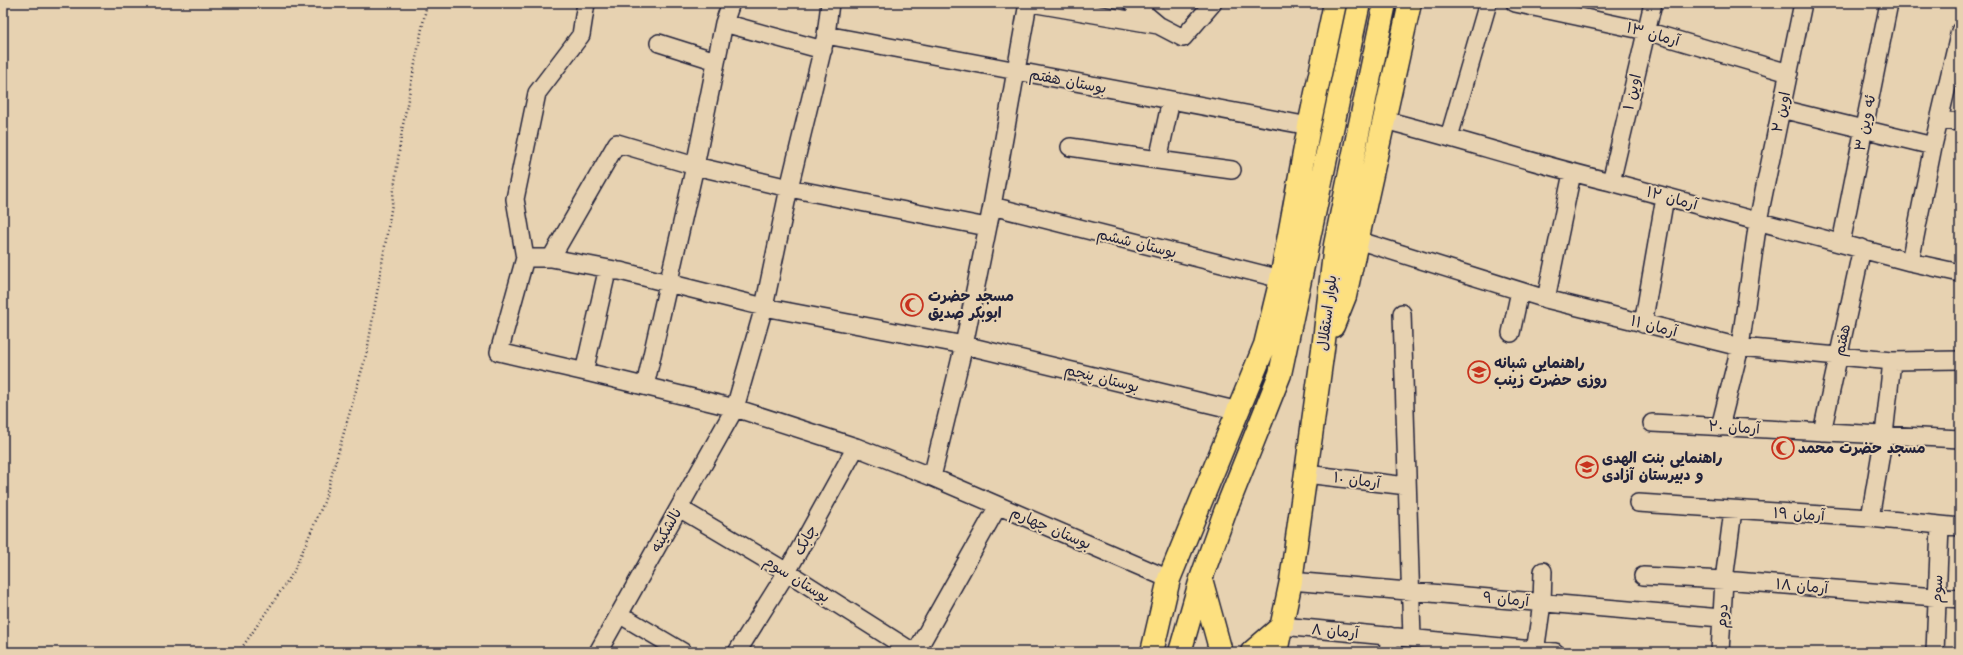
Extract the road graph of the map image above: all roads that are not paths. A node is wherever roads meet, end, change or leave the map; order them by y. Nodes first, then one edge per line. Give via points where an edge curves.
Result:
1 (586, 3) edge
2 (731, 3) edge
3 (830, 3) edge
4 (1030, 3) edge
5 (1132, 3) edge
6 (1213, 3) edge
7 (1334, 3) edge
8 (1359, 3) edge
9 (1385, 3) edge
10 (1410, 3) edge
11 (1488, 3) edge
12 (1515, 3) edge
13 (1653, 3) edge
14 (1803, 3) edge
15 (1889, 3) edge
16 (724, 23) junction
17 (1158, 25) junction
18 (1646, 31) junction
19 (1960, 31) edge
20 (659, 42) dead end
21 (824, 43) junction
22 (716, 61) junction
23 (1016, 71) junction
24 (1789, 73) junction
25 (1171, 100) junction
26 (1781, 109) junction
27 (1384, 120) junction
28 (1940, 120) junction
29 (1960, 122) edge
30 (1309, 126) junction
31 (1864, 129) junction
32 (1449, 137) junction
33 (1933, 146) junction
34 (1070, 147) dead end
35 (1158, 160) junction
36 (695, 166) junction
37 (1232, 170) dead end
38 (1572, 173) junction
39 (1611, 182) junction
40 (789, 188) junction
41 (1665, 196) junction
42 (992, 206) junction
43 (1758, 221) junction
44 (987, 227) junction
45 (1358, 240) junction
46 (1841, 243) junction
47 (1862, 248) junction
48 (525, 258) junction
49 (551, 258) junction
50 (1910, 262) junction
51 (615, 270) junction
52 (1960, 274) edge
53 (1281, 279) junction
54 (668, 283) junction
55 (1520, 291) junction
56 (1546, 299) junction
57 (764, 307) junction
58 (1402, 313) dead end
59 (1643, 324) junction
60 (1511, 333) dead end
61 (964, 345) junction
62 (1740, 347) junction
63 (1323, 349) junction
64 (1839, 355) junction
65 (1892, 360) junction
66 (1960, 360) edge
67 (590, 373) junction
68 (645, 386) junction
69 (735, 408) junction
70 (1239, 411) junction
71 (1652, 423) dead end
72 (1720, 427) junction
73 (1822, 432) junction
74 (1884, 435) junction
75 (1960, 439) edge
76 (856, 447) junction
77 (1306, 474) junction
78 (932, 477) junction
79 (1407, 486) junction
80 (1638, 503) dead end
81 (998, 506) junction
82 (679, 508) junction
83 (1733, 510) junction
84 (1870, 518) junction
85 (1940, 526) junction
86 (1960, 527) edge
87 (1543, 571) dead end
88 (787, 572) junction
89 (1643, 576) dead end
90 (1169, 579) junction
91 (1201, 579) junction
92 (1724, 580) junction
93 (1291, 581) junction
94 (1410, 591) junction
95 (1937, 598) junction
96 (1960, 599) edge
97 (1542, 602) junction
98 (619, 614) junction
99 (1722, 618) junction
100 (1282, 626) junction
101 (1412, 638) junction
102 (1389, 644) edge
103 (1536, 651) edge
104 (598, 652) edge
105 (683, 652) edge
106 (737, 652) edge
107 (912, 652) edge
108 (916, 652) edge
109 (1152, 652) edge
110 (1180, 652) edge
111 (1221, 652) edge
112 (1252, 652) edge
113 (1276, 652) edge
114 (1555, 652) edge
115 (1720, 652) edge
116 (1935, 652) edge

1 - 48 street via 580,35 537,93 515,199
2 - 16 street
3 - 21 street, نالشکینه
4 - 17 street
4 - 23 street
5 - 17 street
6 - 17 street via 1183,38
7 - 30 main road
8 - 91 main road, بلوار استقلال via 1280,374
9 - 63 main road, بلوار استقلال via 1335,245
10 - 27 main road
11 - 32 street
12 - 18 street, آرمان ۱۳
13 - 18 street, اوین ۱
14 - 24 street, اوین ۲
15 - 31 street, ئه وین ۳
16 - 21 street, بوستان هفتم
16 - 22 street
18 - 24 street, آرمان ۱۳
18 - 39 street, اوین ۱
19 - 28 street
20 - 22 street
21 - 23 street, بوستان هفتم
21 - 40 street, نالشکینه
22 - 36 street
23 - 25 street, بوستان هفتم
23 - 42 street
24 - 26 street, اوین ۲
25 - 30 street, بوستان هفتم
25 - 35 street
26 - 31 street
26 - 43 street, اوین ۲
27 - 32 street, آرمان ۱۲
27 - 45 main road
28 - 29 street
28 - 33 street
30 - 53 main road
31 - 33 street
31 - 46 street, ئه وین ۳
32 - 38 street, آرمان ۱۲
33 - 50 street
34 - 35 street
35 - 37 street
36 - 40 street
36 - 49 street via 617,143
36 - 54 street
38 - 39 street, آرمان ۱۲
38 - 56 street
39 - 41 street, آرمان ۱۲
40 - 44 street
40 - 57 street, نالشکینه
41 - 43 street, آرمان ۱۲
41 - 59 street
42 - 44 street
42 - 53 street, بوستان ششم
43 - 46 street, آرمان ۱۲
43 - 62 street, اوین ۲
44 - 61 street
45 - 55 street, آرمان ۱۱
45 - 63 main road via 1345,296
46 - 47 street, آرمان ۱۲
47 - 50 street, آرمان ۱۲
47 - 64 street, هفتم
48 - 49 street, بوستان پنجم
48 - 67 street, بوستان چهارم via 499,352
49 - 51 street, بوستان پنجم
50 - 52 street, آرمان ۱۲
51 - 54 street, بوستان پنجم
51 - 67 street via 606,276 585,368
53 - 70 main road via 1265,345
54 - 57 street, بوستان پنجم
54 - 68 street
55 - 56 street, آرمان ۱۱
55 - 60 street
56 - 59 street, آرمان ۱۱
57 - 61 street, بوستان پنجم
57 - 69 street, نالشکینه
58 - 79 street
59 - 62 street, آرمان ۱۱
61 - 70 street, بوستان پنجم
61 - 78 street
62 - 64 street, آرمان ۱۱
62 - 72 street, اوین ۲
63 - 77 main road, بلوار استقلال
64 - 65 street, آرمان ۱۱
64 - 73 street, هفتم
65 - 66 street, آرمان ۱۱
65 - 74 street
67 - 68 street, بوستان چهارم
68 - 69 street, بوستان چهارم
69 - 76 street, بوستان چهارم
69 - 82 street, نالشکینه
70 - 90 main road
71 - 72 street, آرمان ۲۰
72 - 73 street, آرمان ۲۰
73 - 74 street, آرمان ۲۰
74 - 75 street, آرمان ۲۰
74 - 84 street
76 - 78 street, بوستان چهارم
76 - 88 street, چابک
77 - 79 street, آرمان ۱۰
77 - 93 main road, بلوار استقلال
78 - 81 street, بوستان چهارم
79 - 94 street
80 - 83 street, آرمان ۱۹
81 - 90 street, بوستان چهارم
81 - 108 street
82 - 88 street, بوستان سوم
82 - 98 street, نالشکینه
83 - 84 street, آرمان ۱۹
83 - 92 street, دوم
84 - 85 street, آرمان ۱۹
85 - 86 street, آرمان ۱۹
85 - 95 street, سوم
87 - 97 street
88 - 106 street, چابک
88 - 107 street, بوستان سوم
89 - 92 street, آرمان ۱۸
90 - 109 main road
91 - 110 main road, بلوار استقلال
91 - 111 main road
92 - 95 street, آرمان ۱۸
92 - 99 street, دوم
93 - 94 street, آرمان ۹
93 - 100 main road, بلوار استقلال
94 - 97 street, آرمان ۹
94 - 101 street
95 - 96 street, آرمان ۱۸
95 - 116 street, سوم
97 - 99 street, آرمان ۹
97 - 103 street
98 - 104 street, نالشکینه
98 - 105 street
99 - 115 street, دوم
100 - 102 street, آرمان ۸
100 - 112 main road
100 - 113 main road, بلوار استقلال
101 - 102 street, آرمان ۸
101 - 103 street, آرمان ۸
103 - 114 street, آرمان ۸

